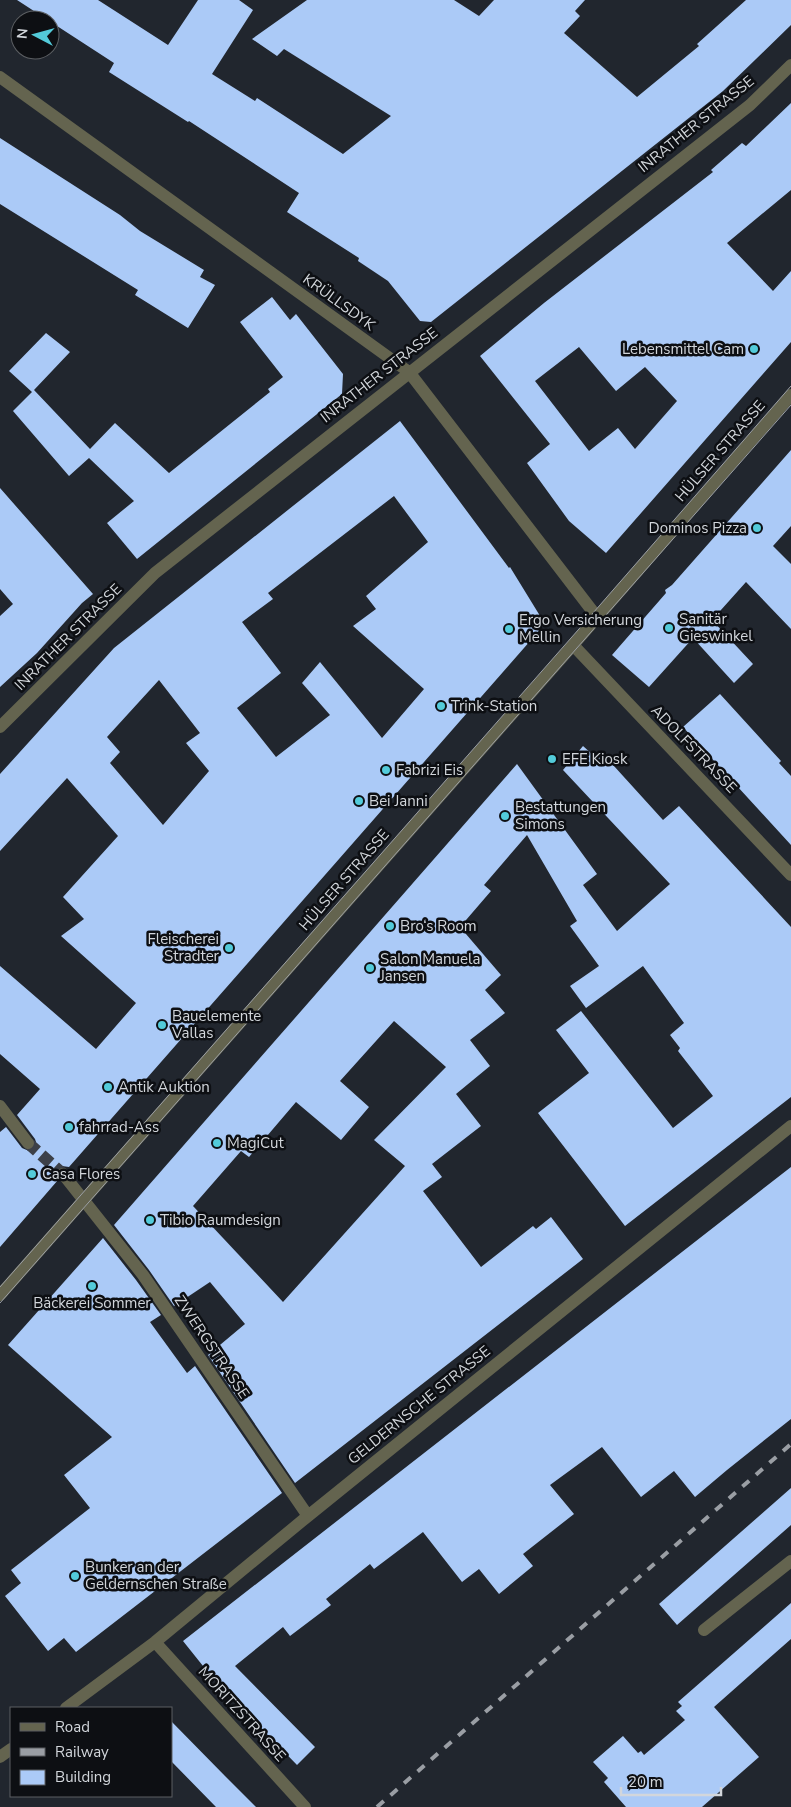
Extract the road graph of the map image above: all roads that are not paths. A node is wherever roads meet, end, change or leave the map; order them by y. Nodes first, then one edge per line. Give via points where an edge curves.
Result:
1 (791, 64) edge
2 (0, 77) edge
3 (409, 372) junction
4 (791, 395) edge
5 (597, 617) junction
6 (573, 645) junction
7 (0, 727) edge
8 (791, 874) edge
9 (0, 1106) edge
10 (791, 1126) edge
11 (28, 1143) tunnel mouth
12 (63, 1174) tunnel mouth
13 (83, 1201) junction
14 (0, 1295) edge
15 (308, 1516) junction
16 (791, 1561) edge
17 (704, 1630) dead end
18 (155, 1642) junction
19 (67, 1707) edge
20 (305, 1807) edge

1 - 3 street, INRATHER STRASSE via 750,105
2 - 3 street, KRÜLLSDYK
3 - 5 street, KRÜLLSDYK
3 - 7 street, INRATHER STRASSE via 155,574
4 - 5 street, HÜLSER STRASSE
5 - 6 street, HÜLSER STRASSE
6 - 8 street, ADOLFSTRASSE
6 - 13 street, HÜLSER STRASSE
9 - 11 street
10 - 15 street, GELDERNSCHE STRASSE
12 - 13 street, ZWERGSTRASSE
13 - 14 street, HÜLSER STRASSE
13 - 15 street, ZWERGSTRASSE via 143,1275
15 - 18 street, GELDERNSCHE STRASSE
16 - 17 street
18 - 19 street, GELDERNSCHE STRASSE
18 - 20 street, MORITZSTRASSE

